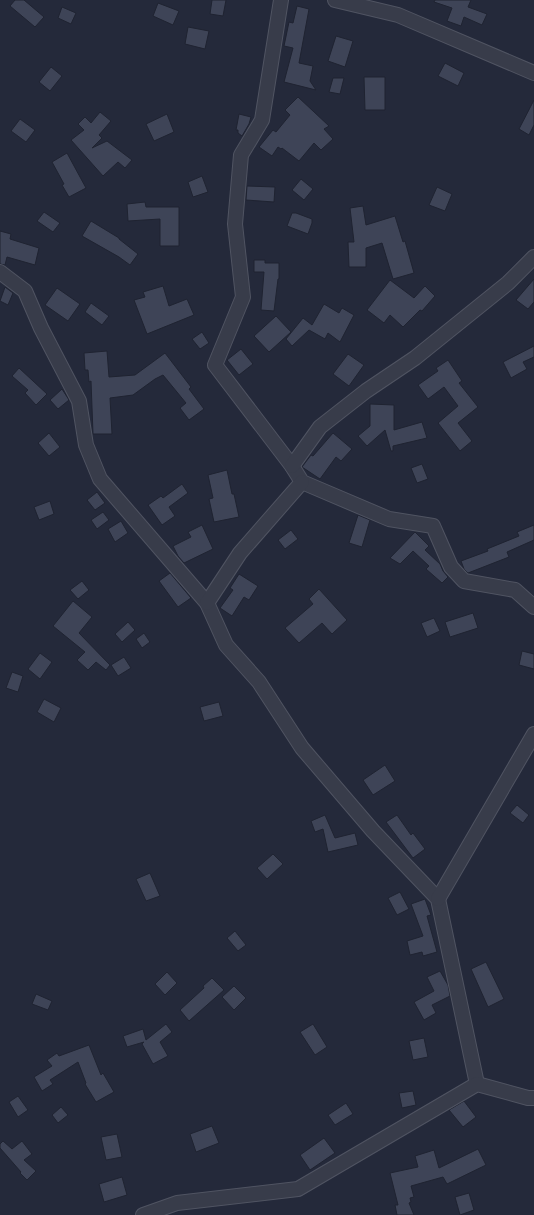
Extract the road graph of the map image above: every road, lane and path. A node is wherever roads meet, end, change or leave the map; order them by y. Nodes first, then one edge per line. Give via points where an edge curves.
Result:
1 (281, 0) edge
2 (335, 0) edge
3 (534, 73) edge
4 (534, 257) edge
5 (0, 272) edge
6 (292, 466) junction
7 (302, 482) junction
8 (207, 603) junction
9 (534, 606) edge
10 (534, 734) edge
11 (438, 899) junction
12 (477, 1084) junction
13 (534, 1098) edge
14 (143, 1215) edge

1 - 6 street via 262,120 241,155 235,224 243,297 215,365
2 - 3 street via 398,15
4 - 6 street via 508,283 415,358 366,391 320,427
5 - 8 street via 25,291 40,328 79,401 86,445 100,479
6 - 7 street
7 - 8 street via 240,553
7 - 9 street via 389,519 433,526 451,567 464,581 515,590
8 - 11 street via 226,645 259,682 302,748 373,831
10 - 11 street
11 - 12 street
12 - 13 street
12 - 14 street via 298,1189 177,1203

